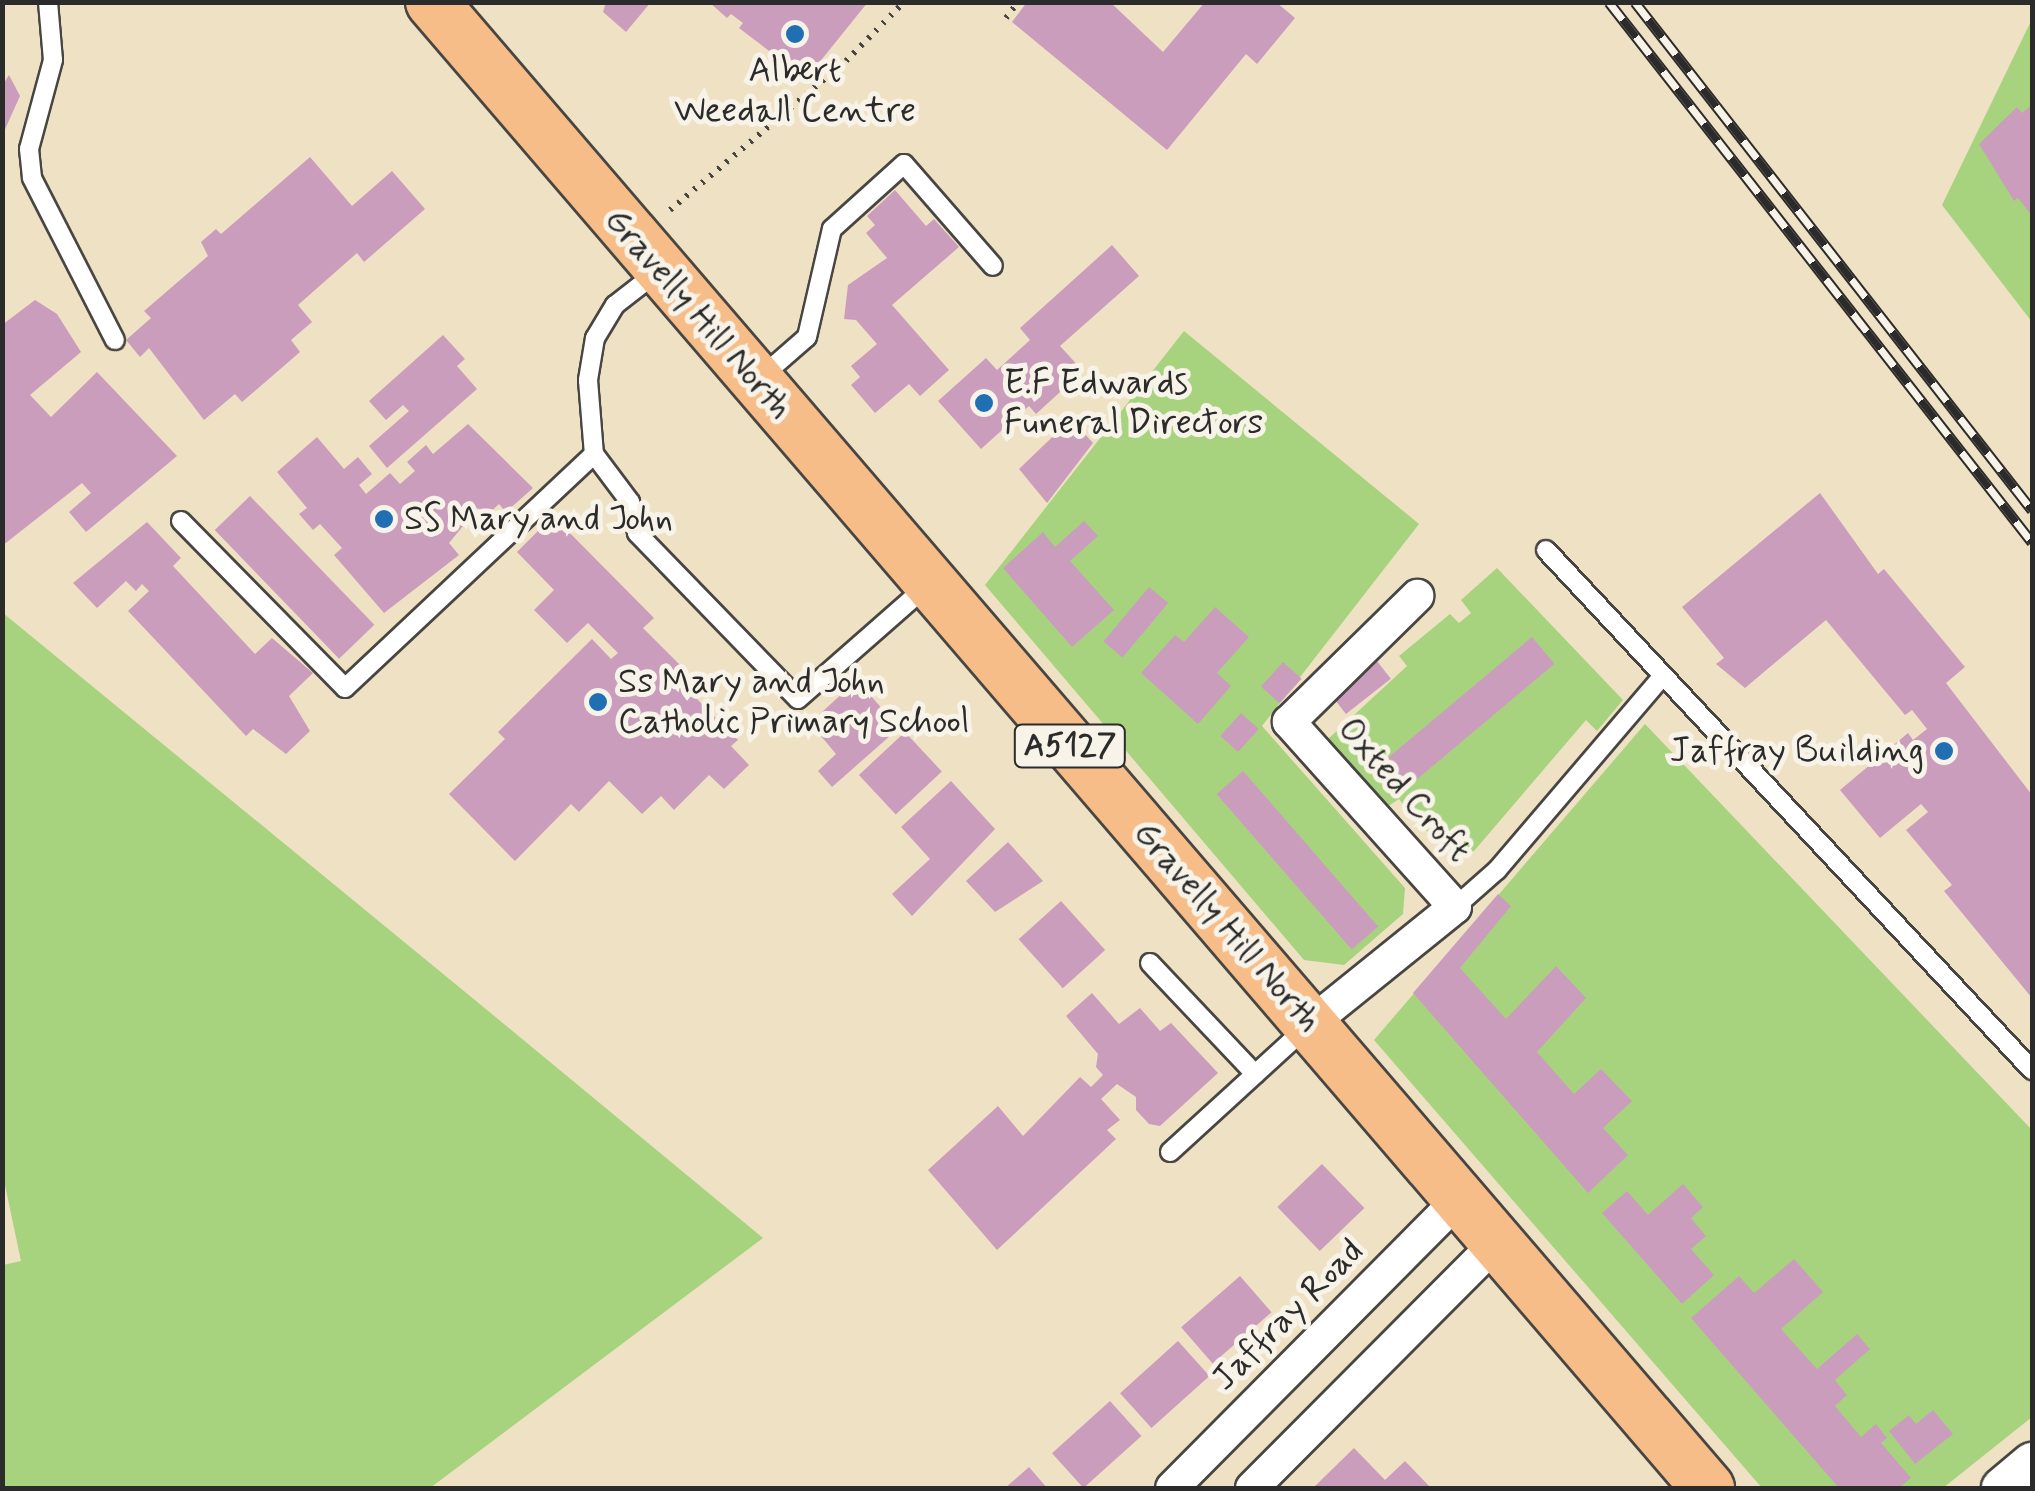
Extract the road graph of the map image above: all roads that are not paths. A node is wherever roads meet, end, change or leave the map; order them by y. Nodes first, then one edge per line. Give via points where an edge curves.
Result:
1 (48, 2) edge
2 (432, 2) edge
3 (647, 255) junction
4 (993, 266) dead end
5 (115, 340) dead end
6 (756, 382) junction
7 (594, 454) junction
8 (181, 521) dead end
9 (1546, 550) dead end
10 (930, 583) junction
11 (1416, 596) dead end
12 (1662, 677) junction
13 (1455, 906) junction
14 (1150, 963) dead end
15 (1310, 1024) junction
16 (2032, 1070) edge
17 (1255, 1074) junction
18 (1170, 1152) dead end
19 (1460, 1198) junction
20 (1498, 1240) junction
21 (2032, 1463) edge
22 (1172, 1488) edge
23 (1252, 1488) edge
24 (1708, 1488) edge
25 (2002, 1488) edge

1 - 5 lane via 53,60 28,149 32,178
2 - 3 main road, Gravelly Hill North / A5127
3 - 6 main road, Gravelly Hill North / A5127
3 - 7 lane via 595,338 588,380
4 - 6 lane via 904,164 832,229 808,337
6 - 10 main road, Gravelly Hill North / A5127
7 - 8 lane via 344,688
7 - 10 lane via 630,502 637,533 798,699
9 - 12 lane
10 - 15 main road, Gravelly Hill North / A5127
11 - 13 street, Oxted Croft via 1289,722
12 - 13 lane via 1497,870
12 - 16 lane
13 - 15 street, Oxted Croft
14 - 17 lane
15 - 17 lane
15 - 19 main road, Gravelly Hill North / A5127
17 - 18 lane
19 - 20 main road, Gravelly Hill North / A5127
19 - 22 street, Jaffray Road
20 - 23 street
20 - 24 main road, Gravelly Hill North / A5127
21 - 25 street

